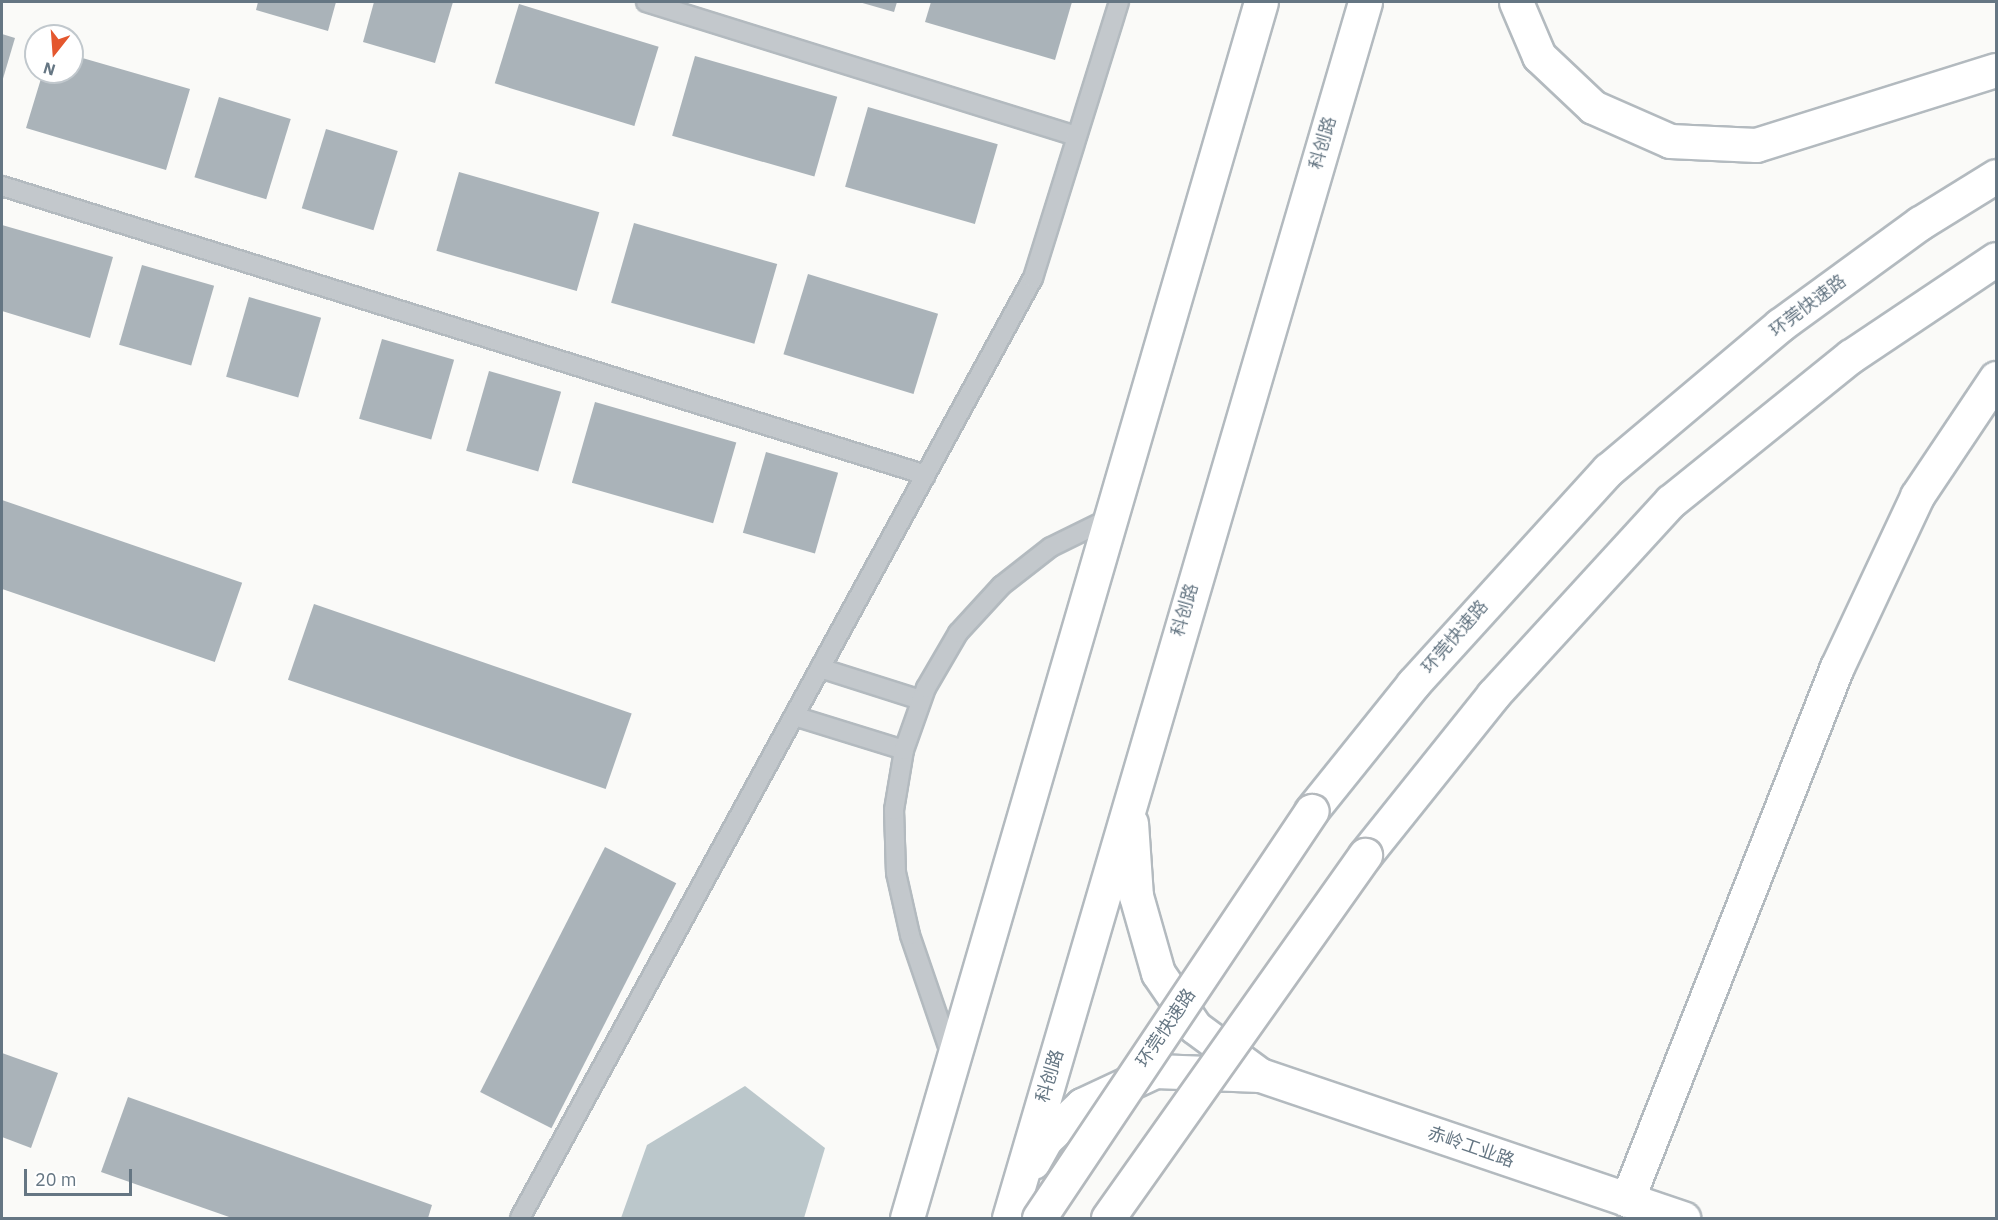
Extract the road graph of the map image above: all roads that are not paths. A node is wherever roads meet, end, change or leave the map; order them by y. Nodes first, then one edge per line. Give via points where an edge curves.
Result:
1 (646, 2) edge
2 (1119, 2) edge
3 (1261, 2) edge
4 (1365, 2) edge
5 (1516, 2) edge
6 (1996, 70) edge
7 (1077, 136) junction
8 (1996, 176) edge
9 (2, 186) edge
10 (1996, 259) edge
11 (1996, 378) edge
12 (926, 474) junction
13 (1108, 519) junction
14 (820, 668) junction
15 (921, 700) junction
16 (794, 716) junction
17 (904, 750) junction
18 (1130, 799) junction
19 (951, 1055) junction
20 (1260, 1075) junction
21 (1627, 1200) junction
22 (1011, 1208) edge
23 (520, 1218) edge
24 (907, 1218) edge
25 (1039, 1218) edge
26 (1108, 1218) edge
27 (1683, 1218) edge

1 - 7 lane
2 - 7 lane
3 - 13 main road
4 - 18 main road, 科创路
5 - 6 main road via 1539,56 1593,106 1670,141 1756,145
7 - 12 lane via 1033,278
8 - 25 main road, 环莞快速路, bridge via 1920,223 1780,325 1608,470 1413,684 1311,811
9 - 12 lane
10 - 26 main road, bridge via 1851,356 1671,501 1493,695 1365,855
11 - 21 main road via 1917,496 1837,667
12 - 14 lane
13 - 15 lane via 1051,547 1000,586 958,633
13 - 19 main road
14 - 15 lane
14 - 16 lane
15 - 17 lane
16 - 17 lane
16 - 23 lane
17 - 19 lane via 894,810 896,873 910,934
18 - 20 main road via 1136,896 1158,972 1195,1027
18 - 22 main road, 科创路
19 - 24 main road
20 - 21 main road, 赤岭工业路
20 - 22 main road via 1155,1071 1082,1105 1045,1140
21 - 27 main road, 赤岭工业路

